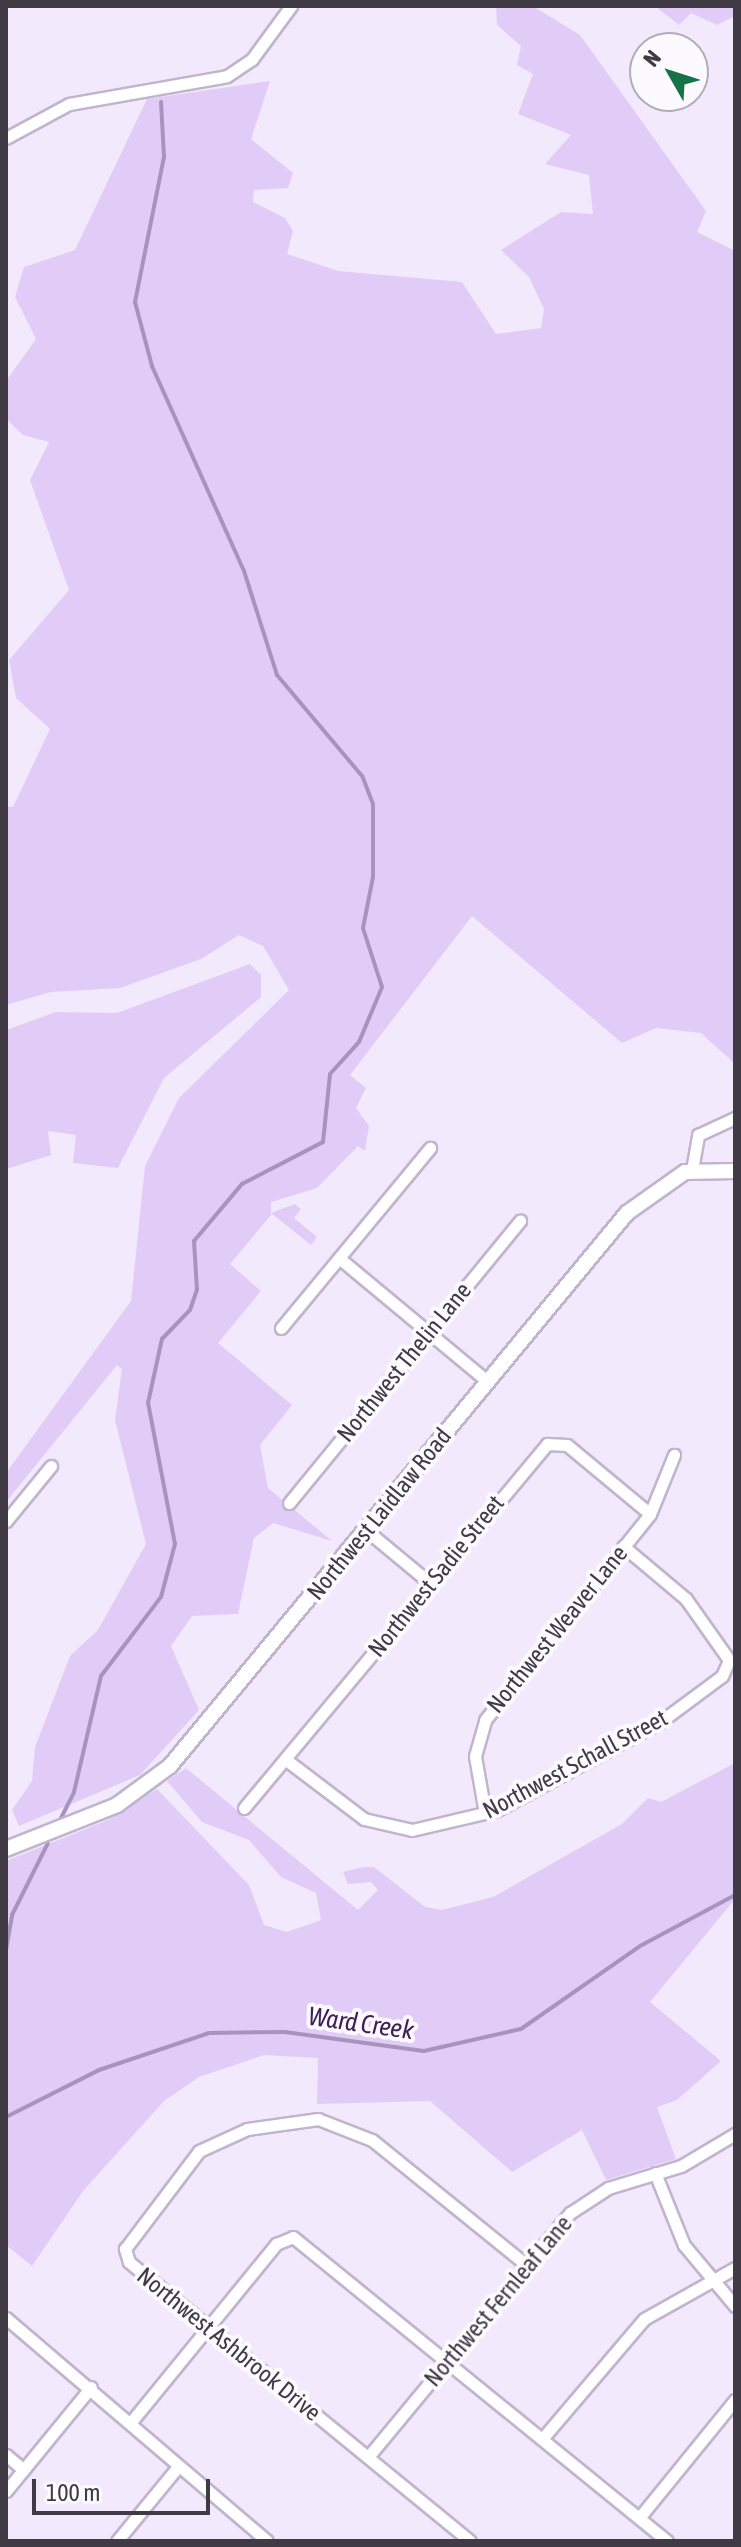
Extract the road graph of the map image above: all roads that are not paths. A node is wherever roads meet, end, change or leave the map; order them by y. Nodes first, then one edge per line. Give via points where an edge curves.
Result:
1 (291, 6) edge
2 (6, 138) edge
3 (735, 1118) edge
4 (430, 1148) dead end
5 (692, 1170) junction
6 (735, 1171) edge
7 (520, 1221) dead end
8 (339, 1258) junction
9 (281, 1328) dead end
10 (428, 1333) junction
11 (487, 1381) junction
12 (674, 1455) dead end
13 (51, 1466) dead end
14 (289, 1503) dead end
15 (650, 1514) junction
16 (6, 1521) edge
17 (366, 1530) junction
18 (623, 1546) junction
19 (430, 1583) junction
20 (285, 1759) junction
21 (244, 1808) dead end
22 (485, 1813) junction
23 (6, 1849) edge
24 (735, 2134) edge
25 (655, 2173) junction
26 (524, 2263) junction
27 (735, 2268) edge
28 (712, 2281) junction
29 (735, 2306) edge
30 (6, 2318) edge
31 (209, 2327) junction
32 (447, 2362) junction
33 (91, 2387) junction
34 (735, 2400) edge
35 (131, 2422) junction
36 (542, 2439) junction
37 (6, 2455) edge
38 (368, 2457) junction
39 (177, 2468) junction
40 (24, 2470) junction
41 (6, 2491) edge
42 (639, 2518) junction
43 (117, 2541) edge
44 (267, 2541) edge
45 (470, 2541) edge
46 (667, 2541) edge

1 - 2 street via 252,59 227,76 69,104
3 - 5 street via 698,1135
4 - 8 street
5 - 6 street
5 - 11 street, Northwest Laidlaw Road via 627,1213
7 - 10 street, Northwest Thelin Lane
8 - 9 street
8 - 10 street
10 - 11 street
10 - 14 street, Northwest Thelin Lane
11 - 17 street, Northwest Laidlaw Road
12 - 15 street, Northwest Weaver Lane
13 - 16 street
15 - 18 street, Northwest Weaver Lane
15 - 19 street, Northwest Sadie Street via 553,1441
17 - 19 street
17 - 23 street, Northwest Laidlaw Road via 159,1776 102,1812
18 - 22 street, Northwest Weaver Lane via 485,1720 475,1756
18 - 22 street, Northwest Schall Street via 686,1599 728,1666 651,1727
19 - 20 street, Northwest Sadie Street
20 - 21 street, Northwest Sadie Street
20 - 22 street, Northwest Schall Street via 380,1826 412,1830
24 - 25 street, Northwest Fernleaf Lane
25 - 26 street, Northwest Fernleaf Lane via 583,2203
25 - 28 street via 675,2229
26 - 31 street, Northwest Ashbrook Drive via 351,2127 318,2119 279,2122 230,2134 199,2151 126,2245 129,2262
26 - 32 street, Northwest Fernleaf Lane
27 - 28 street
28 - 29 street
28 - 36 street via 636,2327
30 - 33 street
31 - 32 street via 289,2237
31 - 35 street
31 - 38 street, Northwest Ashbrook Drive
32 - 36 street
32 - 38 street, Northwest Fernleaf Lane
33 - 35 street
33 - 40 street
34 - 42 street
35 - 39 street
36 - 42 street
37 - 40 street
38 - 45 street, Northwest Ashbrook Drive
39 - 43 street
39 - 44 street
40 - 41 street
42 - 46 street

